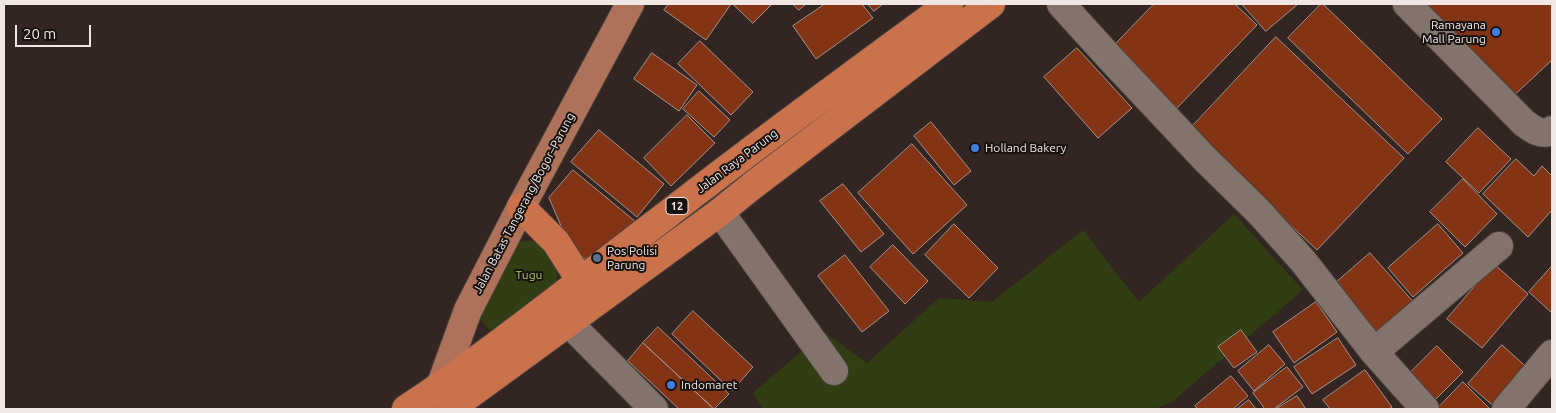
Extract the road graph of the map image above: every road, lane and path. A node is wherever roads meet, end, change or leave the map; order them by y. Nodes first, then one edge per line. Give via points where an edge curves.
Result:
1 (630, 4) edge
2 (949, 4) edge
3 (1061, 4) edge
4 (1406, 4) edge
5 (975, 8) edge
6 (1552, 130) edge
7 (521, 207) junction
8 (720, 212) junction
9 (1499, 246) dead end
10 (579, 281) junction
11 (594, 305) junction
12 (559, 314) junction
13 (1374, 352) junction
14 (1552, 354) edge
15 (834, 370) dead end
16 (440, 402) edge
17 (406, 409) edge
18 (654, 409) edge
19 (1425, 409) edge
20 (1506, 409) edge

1 - 7 main road, Jalan Batas Tangerang/Bogor–Parung
2 - 10 highway, Jalan Raya Parung / 12
3 - 13 street via 1303,260
4 - 6 street via 1524,123 1542,133
5 - 8 highway, Jalan Raya Parung / 12
7 - 10 highway via 556,242
7 - 16 main road, Jalan Batas Tangerang/Bogor–Parung via 468,310
8 - 11 highway, Jalan Raya Parung / 12
8 - 15 street
9 - 13 street
10 - 11 highway
10 - 12 highway, Jalan Raya Parung / 12
11 - 12 highway, Jalan Raya Parung / 12
12 - 16 highway, Jalan Raya Parung / 12
12 - 18 street
13 - 19 street
14 - 20 street
16 - 17 highway, Jalan Raya Parung / 12

